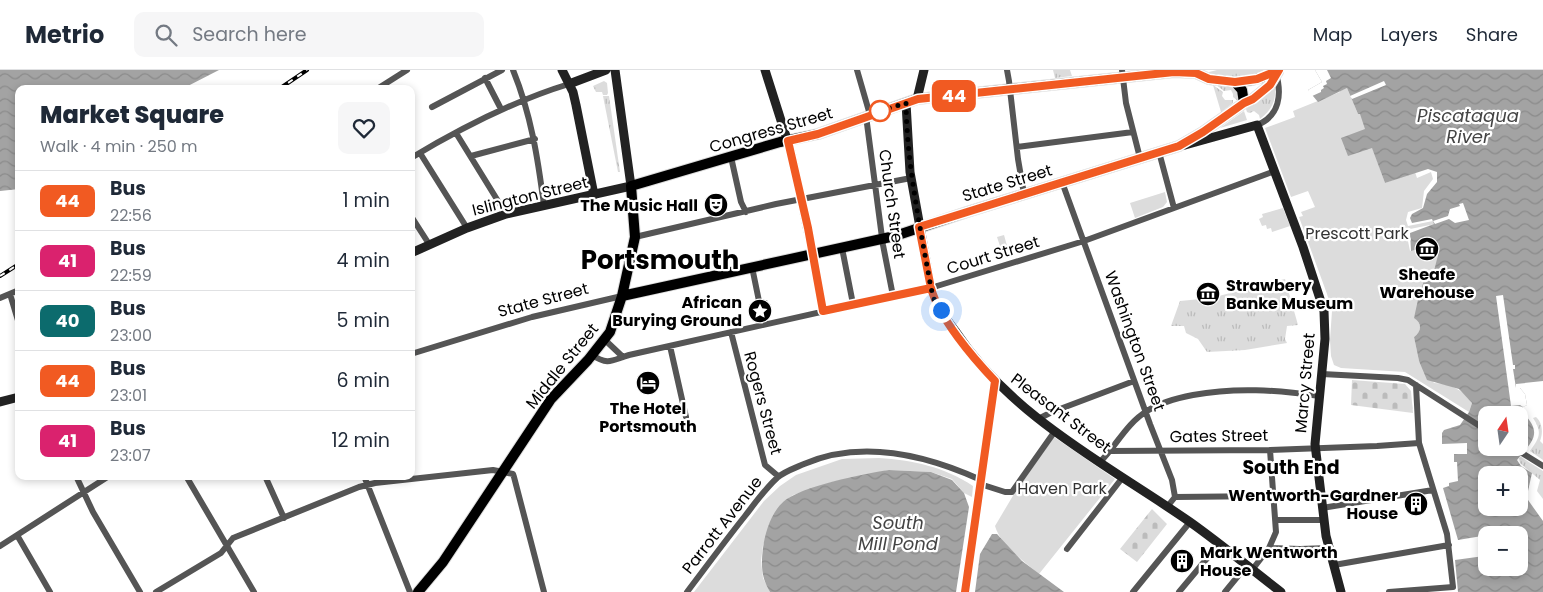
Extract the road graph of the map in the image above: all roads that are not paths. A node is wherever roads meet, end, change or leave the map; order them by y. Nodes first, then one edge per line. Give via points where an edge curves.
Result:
1 (407, 70) edge
2 (502, 70) edge
3 (513, 70) edge
4 (562, 70) edge
5 (606, 70) edge
6 (615, 70) edge
7 (765, 70) edge
8 (857, 70) edge
9 (924, 70) edge
10 (1007, 70) edge
11 (1279, 70) edge
12 (1198, 71) edge
13 (1122, 74) edge
14 (1270, 77) edge
15 (485, 78) junction
16 (1235, 82) junction
17 (569, 84) junction
18 (383, 85) edge
19 (1010, 90) junction
20 (918, 99) junction
21 (525, 100) junction
22 (906, 103) junction
23 (1244, 103) junction
24 (432, 107) dead end
25 (501, 109) junction
26 (868, 115) junction
27 (1257, 125) junction
28 (1134, 132) junction
29 (456, 133) junction
30 (534, 139) junction
31 (788, 141) junction
32 (1179, 146) junction
33 (1016, 147) junction
34 (1159, 152) junction
35 (420, 153) junction
36 (415, 156) edge
37 (471, 156) junction
38 (731, 157) junction
39 (1140, 158) junction
40 (1275, 171) junction
41 (911, 178) junction
42 (1062, 182) junction
43 (876, 185) junction
44 (631, 186) junction
45 (1024, 194) junction
46 (594, 195) junction
47 (802, 199) junction
48 (544, 206) junction
49 (1174, 208) junction
50 (746, 212) junction
51 (506, 214) junction
52 (415, 222) edge
53 (919, 227) junction
54 (467, 228) junction
55 (636, 237) junction
56 (882, 239) junction
57 (1084, 241) junction
58 (429, 244) junction
59 (842, 248) junction
60 (415, 251) edge
61 (813, 254) junction
62 (752, 267) junction
63 (627, 278) junction
64 (931, 288) junction
65 (648, 290) junction
66 (15, 292) edge
67 (10, 294) junction
68 (622, 296) junction
69 (893, 296) junction
70 (0, 298) edge
71 (853, 304) junction
72 (760, 306) dead end
73 (15, 311) edge
74 (823, 311) junction
75 (731, 332) junction
76 (605, 340) junction
77 (670, 346) junction
78 (415, 353) edge
79 (592, 355) junction
80 (623, 357) junction
81 (1322, 374) junction
82 (995, 381) junction
83 (1134, 381) junction
84 (1416, 385) junction
85 (1319, 396) junction
86 (15, 398) edge
87 (0, 402) edge
88 (1146, 411) junction
89 (686, 418) dead end
90 (1038, 419) junction
91 (1478, 425) edge
92 (1055, 431) junction
93 (1419, 443) junction
94 (1315, 448) junction
95 (1270, 450) junction
96 (1110, 451) junction
97 (1160, 451) junction
98 (1528, 456) edge
99 (1100, 462) junction
100 (1543, 466) edge
101 (502, 472) junction
102 (778, 476) junction
103 (1122, 478) junction
104 (415, 479) edge
105 (78, 480) edge
106 (102, 480) edge
107 (188, 480) edge
108 (267, 480) edge
109 (365, 480) edge
110 (409, 480) edge
111 (980, 482) junction
112 (367, 485) junction
113 (1433, 490) junction
114 (82, 492) junction
115 (1273, 496) junction
116 (1175, 497) junction
117 (1167, 507) junction
118 (1322, 508) junction
119 (284, 518) junction
120 (1276, 520) junction
121 (1324, 520) junction
122 (1190, 522) junction
123 (17, 535) junction
124 (1219, 544) junction
125 (1448, 545) junction
126 (0, 546) edge
127 (227, 546) junction
128 (1067, 548) dead end
129 (1269, 548) junction
130 (1329, 548) junction
131 (1334, 566) junction
132 (1249, 568) junction
133 (1433, 590) edge
134 (1278, 591) edge
135 (50, 592) edge
136 (140, 592) edge
137 (156, 592) edge
138 (254, 592) edge
139 (410, 592) edge
140 (418, 592) edge
141 (544, 592) edge
142 (687, 592) edge
143 (965, 592) edge
144 (1133, 592) edge
145 (1179, 592) edge
146 (1226, 592) edge
147 (1342, 592) edge
148 (1389, 592) edge

1 - 18 street
2 - 15 street
3 - 21 street
4 - 17 street
5 - 17 street
6 - 44 street
7 - 31 street
8 - 26 street, Church Street
9 - 20 street
10 - 19 street
11 - 14 main road, bridge
12 - 13 main road, Congress Street
12 - 16 main road, Congress Street via 1209,79
13 - 19 main road, Congress Street
13 - 28 street
14 - 16 main road, Congress Street
14 - 23 main road via 1253,99
14 - 27 street, State Street via 1279,87 1279,102 1271,115
15 - 24 street
15 - 25 street
16 - 23 main road via 1242,90
17 - 21 street
17 - 46 street
19 - 20 main road, Congress Street
19 - 33 street
20 - 22 main road, Congress Street
21 - 25 street
21 - 30 street
22 - 26 main road, Congress Street
22 - 41 street, Pleasant Street
23 - 32 main road
25 - 29 street
26 - 31 main road, Congress Street via 818,134
26 - 43 street, Church Street
27 - 32 street, State Street
27 - 40 street, Marcy Street
28 - 33 street
28 - 39 street
29 - 35 street
29 - 37 street
30 - 37 street
30 - 48 street
31 - 38 main road, Congress Street
31 - 47 street
32 - 34 main road, State Street
33 - 45 street
34 - 39 main road, State Street
34 - 49 street
35 - 36 street
35 - 54 street
37 - 51 street
38 - 44 main road, Congress Street
38 - 50 street
39 - 42 main road, State Street
40 - 49 street, Court Street
40 - 81 street, Marcy Street via 1324,312
41 - 43 street
41 - 53 street, Pleasant Street
42 - 45 main road, State Street
42 - 57 street, Washington Street
43 - 47 street
43 - 56 street, Church Street
44 - 46 street, Islington Street
44 - 55 main road, Middle Street
45 - 53 main road, State Street
46 - 48 street, Islington Street
47 - 50 street
47 - 61 street
48 - 51 street, Islington Street
49 - 57 street, Court Street
50 - 55 street
51 - 54 street, Islington Street
52 - 58 street
53 - 56 main road, State Street
53 - 64 street, Pleasant Street
54 - 58 street, Islington Street
55 - 63 main road, Middle Street
56 - 59 main road, State Street
56 - 69 street, Church Street
57 - 64 street, Court Street
57 - 83 street, Washington Street
58 - 60 street, Islington Street
59 - 61 main road, State Street
59 - 71 street
61 - 62 main road, State Street
61 - 74 street
62 - 65 main road, State Street
62 - 72 street
63 - 65 main road via 630,287
63 - 68 main road, Middle Street
64 - 69 street, Court Street
64 - 82 street, Pleasant Street via 936,303 959,338
65 - 68 main road, State Street
66 - 67 street
67 - 70 street
67 - 73 street
68 - 76 main road, Middle Street via 616,319
68 - 78 street, State Street via 532,317
69 - 71 street, Court Street
71 - 74 street, Court Street
74 - 75 street, Court Street
75 - 77 street, Court Street
75 - 102 street, Rogers Street via 765,465
76 - 79 main road, Middle Street
76 - 80 street
77 - 80 street, Court Street
77 - 89 street
79 - 80 street, Court Street via 609,362
79 - 101 main road, Middle Street via 551,399
81 - 84 street via 1398,378
81 - 85 street, Marcy Street
82 - 90 street, Pleasant Street
82 - 111 street
83 - 88 street, Washington Street
83 - 90 street
84 - 91 street
84 - 93 street
85 - 88 street via 1268,390 1220,390 1171,400
85 - 94 street, Marcy Street
86 - 87 street
88 - 96 street
88 - 97 street, Washington Street
90 - 92 street, Pleasant Street
92 - 99 street, Pleasant Street
92 - 111 street, Parrott Avenue via 1012,492
93 - 94 street, Gates Street
93 - 113 street
94 - 95 street, Gates Street
94 - 118 street, Marcy Street
95 - 97 street, Gates Street
95 - 115 street
96 - 97 street, Gates Street
96 - 99 street
97 - 116 street, Washington Street
98 - 100 street
99 - 103 street, Pleasant Street
101 - 104 street via 492,470
101 - 140 main road, Middle Street via 439,568
101 - 141 street via 513,474
102 - 111 street, Parrott Avenue via 824,458 879,451 927,460
102 - 142 street, Parrott Avenue
103 - 117 street, Pleasant Street
103 - 128 street
105 - 114 street
106 - 114 street
107 - 127 street
108 - 119 street
109 - 112 street
110 - 112 street
111 - 143 street
112 - 119 street
112 - 139 street
113 - 118 street
113 - 125 street
114 - 123 street
114 - 136 street
115 - 116 street
115 - 120 street
116 - 117 street
117 - 122 street, Pleasant Street
118 - 121 street, Marcy Street
119 - 127 street via 233,538
120 - 121 street
120 - 129 street via 1274,539
121 - 130 street, Marcy Street
122 - 124 street, Pleasant Street
122 - 144 street
123 - 126 street
123 - 135 street
124 - 132 street, Pleasant Street
124 - 145 street
125 - 131 street
125 - 133 street via 1453,587
127 - 137 street via 221,553
127 - 138 street
129 - 130 street
129 - 132 street
130 - 131 street, Marcy Street
131 - 147 street, Marcy Street
132 - 134 street, Pleasant Street
132 - 146 street
133 - 148 street

